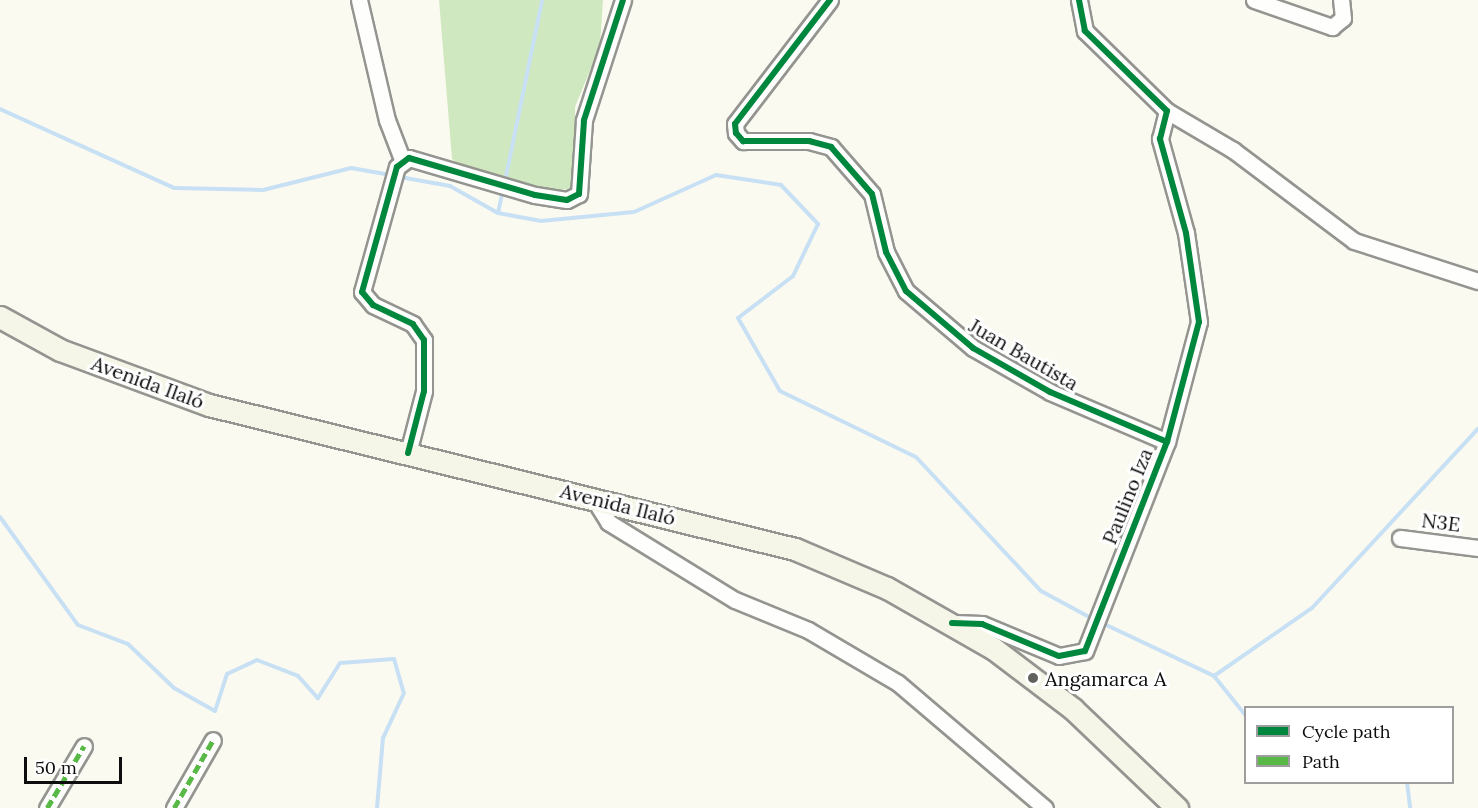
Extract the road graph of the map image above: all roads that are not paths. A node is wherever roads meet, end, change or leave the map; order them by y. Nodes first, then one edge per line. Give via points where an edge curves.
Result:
1 (359, 0) edge
2 (623, 0) edge
3 (830, 0) edge
4 (1079, 0) edge
5 (1254, 0) edge
6 (1341, 0) edge
7 (1167, 111) junction
8 (399, 163) junction
9 (1478, 282) edge
10 (0, 317) edge
11 (1167, 442) junction
12 (408, 453) junction
13 (592, 496) junction
14 (1400, 538) dead end
15 (1478, 548) edge
16 (952, 623) junction
17 (213, 740) dead end
18 (84, 746) dead end
19 (47, 808) edge
20 (174, 808) edge
21 (1045, 808) edge
22 (1177, 808) edge

1 - 8 street
2 - 8 street via 584,120 579,194 567,200 535,195
3 - 11 street, Juan Bautista via 735,124 736,133 743,141 809,141 831,147 872,194 886,252 906,291 974,348 1050,392
4 - 7 street via 1085,31
5 - 6 street via 1332,27 1343,18
7 - 9 street via 1243,157 1354,241
7 - 11 street, Paulino Iza via 1160,139 1186,233 1199,322
8 - 12 street via 362,292 373,305 413,324 424,340 424,392
10 - 12 main road, Avenida Ilaló via 60,350 209,405
11 - 16 street, Paulino Iza via 1085,651 1059,656 982,624
12 - 13 main road, Avenida Ilaló
13 - 16 main road, Avenida Ilaló via 795,549
13 - 21 street via 608,522 705,582 807,630 898,682
14 - 15 street, N3E
16 - 22 main road, Avenida Ilaló via 1073,709
17 - 20 street
18 - 19 street

